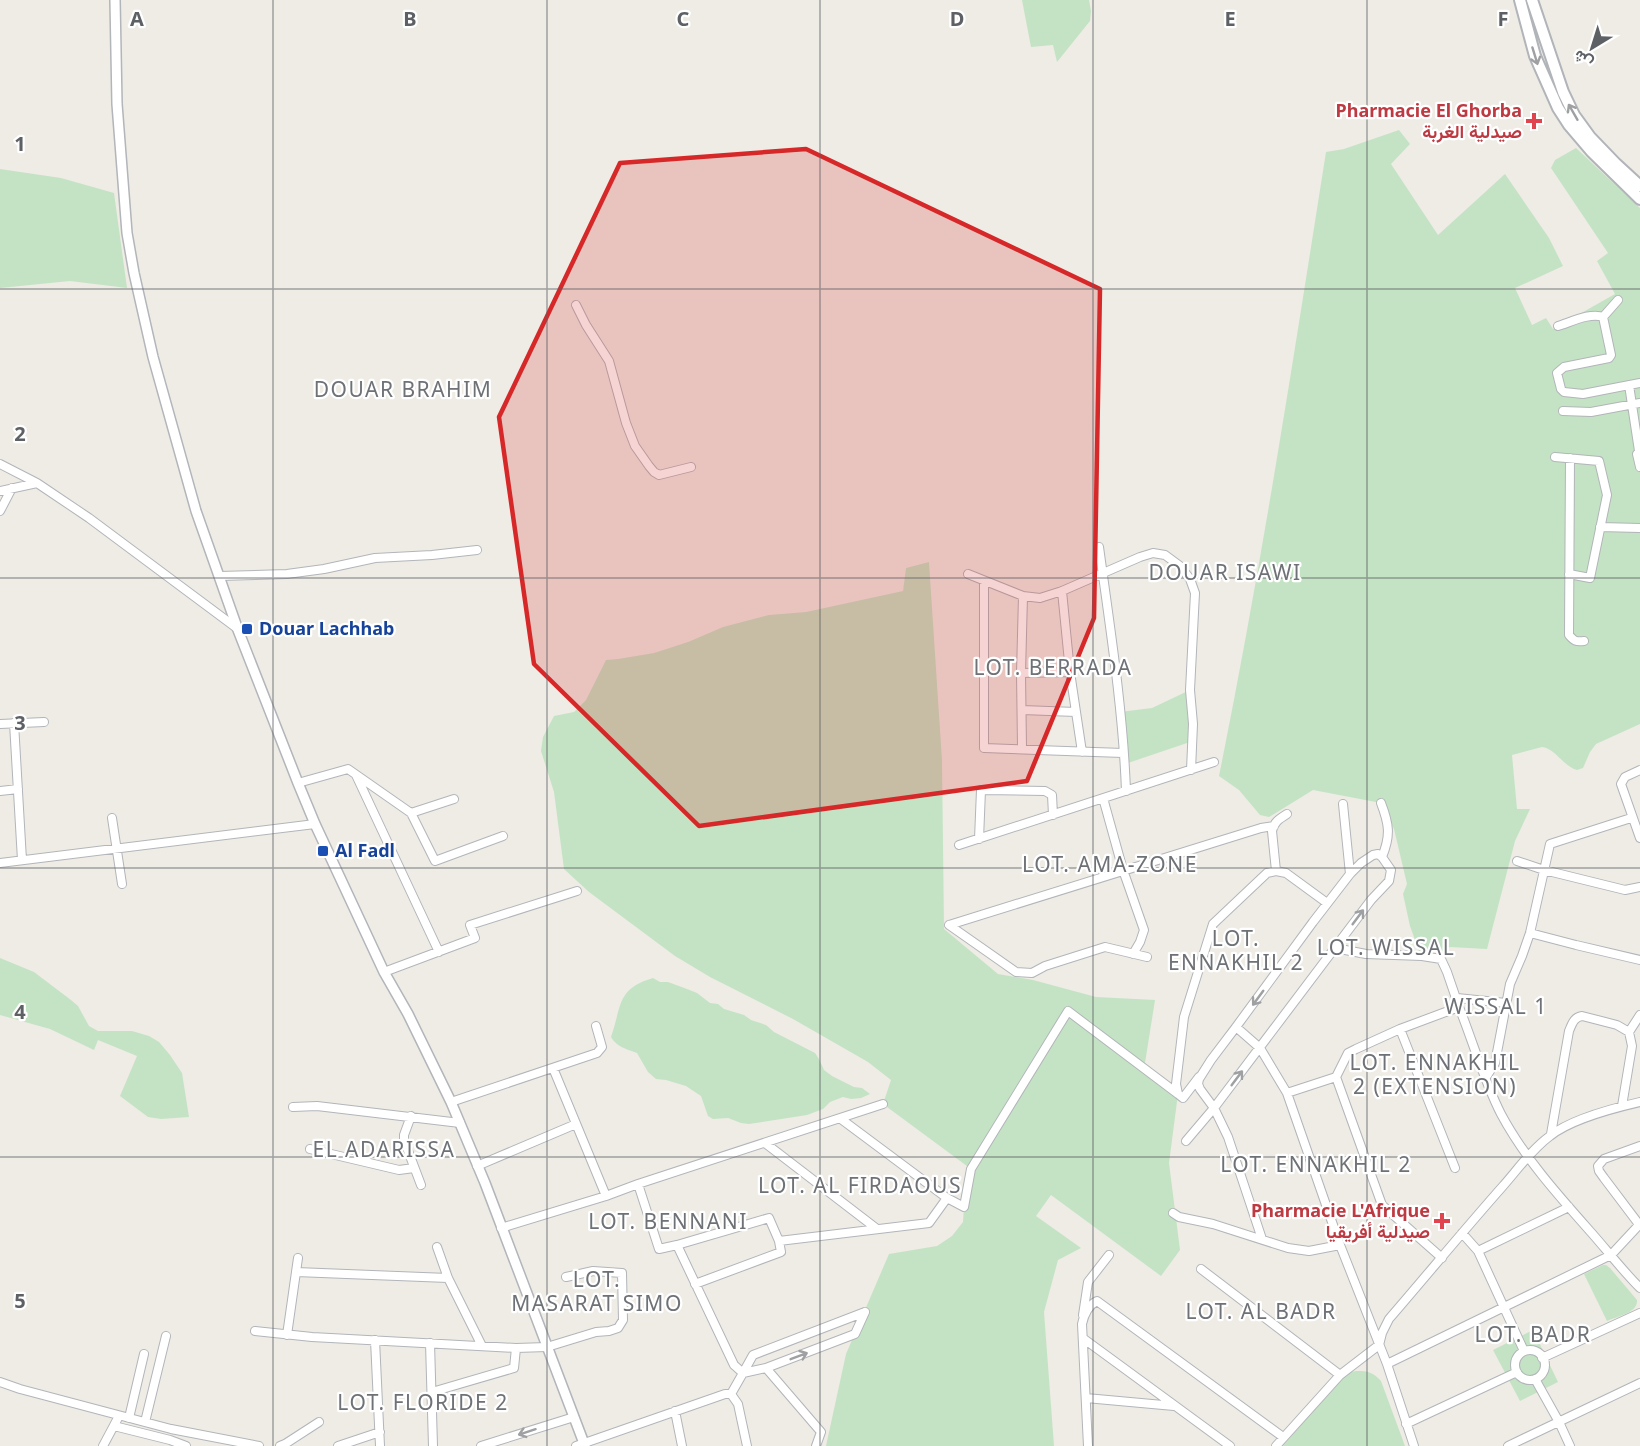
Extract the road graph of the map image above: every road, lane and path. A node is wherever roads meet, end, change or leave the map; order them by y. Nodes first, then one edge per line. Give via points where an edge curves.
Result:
1 (115, 0) edge
2 (1520, 0) edge
3 (1532, 0) edge
4 (1640, 186) edge
5 (1640, 199) edge
6 (1618, 300) dead end
7 (576, 305) dead end
8 (1603, 317) junction
9 (1558, 326) dead end
10 (1640, 383) edge
11 (1629, 385) junction
12 (1636, 403) edge
13 (1563, 411) dead end
14 (1639, 451) edge
15 (1556, 457) dead end
16 (1570, 458) junction
17 (0, 464) edge
18 (691, 467) dead end
19 (1640, 467) edge
20 (37, 483) junction
21 (12, 488) junction
22 (0, 491) edge
23 (0, 511) edge
24 (1600, 527) junction
25 (1640, 528) edge
26 (1099, 547) dead end
27 (477, 550) dead end
28 (968, 574) dead end
29 (1103, 574) junction
30 (1569, 574) junction
31 (219, 576) junction
32 (984, 581) junction
33 (1062, 591) junction
34 (1023, 596) junction
35 (238, 630) junction
36 (1584, 641) dead end
37 (1071, 672) junction
38 (1021, 673) junction
39 (1022, 711) junction
40 (1076, 712) junction
41 (44, 722) dead end
42 (14, 723) junction
43 (0, 724) edge
44 (1022, 748) junction
45 (1082, 752) junction
46 (1123, 753) junction
47 (1214, 762) dead end
48 (1191, 770) junction
49 (1640, 770) edge
50 (356, 775) junction
51 (298, 783) junction
52 (18, 789) junction
53 (0, 791) edge
54 (1126, 791) junction
55 (1103, 798) junction
56 (454, 799) dead end
57 (1381, 803) dead end
58 (1343, 804) dead end
59 (411, 813) junction
60 (1287, 814) dead end
61 (1053, 815) junction
62 (112, 818) dead end
63 (1632, 818) junction
64 (315, 824) junction
65 (1274, 826) junction
66 (503, 836) dead end
67 (1640, 838) edge
68 (979, 839) junction
69 (959, 845) dead end
70 (117, 848) junction
71 (1383, 857) junction
72 (22, 860) junction
73 (1517, 861) dead end
74 (0, 863) edge
75 (1123, 870) junction
76 (1544, 870) junction
77 (1276, 871) junction
78 (1350, 874) junction
79 (122, 884) dead end
80 (1640, 887) edge
81 (578, 891) dead end
82 (1328, 903) junction
83 (1530, 933) junction
84 (1335, 948) junction
85 (439, 952) junction
86 (1133, 954) junction
87 (1147, 957) dead end
88 (1640, 960) edge
89 (384, 972) junction
90 (1457, 998) junction
91 (1506, 1003) junction
92 (1459, 1007) junction
93 (1640, 1015) edge
94 (596, 1026) dead end
95 (1236, 1027) junction
96 (1400, 1029) junction
97 (1629, 1032) junction
98 (1260, 1048) junction
99 (554, 1068) junction
100 (1204, 1069) junction
101 (1336, 1077) junction
102 (1486, 1077) junction
103 (1287, 1093) junction
104 (1181, 1096) junction
105 (451, 1102) junction
106 (1640, 1102) edge
107 (883, 1104) dead end
108 (1622, 1106) junction
109 (293, 1107) dead end
110 (1214, 1108) junction
111 (411, 1116) junction
112 (841, 1119) junction
113 (460, 1123) junction
114 (576, 1124) junction
115 (1551, 1134) junction
116 (1186, 1141) dead end
117 (765, 1143) junction
118 (1640, 1146) edge
119 (310, 1149) dead end
120 (1528, 1158) junction
121 (477, 1166) junction
122 (414, 1168) junction
123 (1455, 1168) dead end
124 (638, 1184) junction
125 (420, 1185) dead end
126 (606, 1196) junction
127 (947, 1198) junction
128 (1569, 1207) junction
129 (1173, 1213) dead end
130 (501, 1228) junction
131 (877, 1228) junction
132 (1462, 1233) junction
133 (1262, 1239) junction
134 (779, 1241) junction
135 (676, 1245) junction
136 (1340, 1245) junction
137 (437, 1247) dead end
138 (1478, 1251) junction
139 (1109, 1255) dead end
140 (1611, 1255) junction
141 (298, 1258) dead end
142 (1442, 1258) junction
143 (1201, 1269) dead end
144 (296, 1272) junction
145 (566, 1277) dead end
146 (448, 1278) junction
147 (695, 1284) junction
148 (1639, 1284) edge
149 (1503, 1308) junction
150 (1640, 1313) edge
151 (1083, 1320) junction
152 (255, 1331) dead end
153 (166, 1335) dead end
154 (287, 1335) junction
155 (1084, 1339) junction
156 (375, 1340) junction
157 (430, 1343) junction
158 (1379, 1345) junction
159 (482, 1346) junction
160 (547, 1347) junction
161 (516, 1348) junction
162 (1524, 1352) junction
163 (144, 1354) dead end
164 (1542, 1358) junction
165 (1387, 1364) junction
166 (766, 1368) junction
167 (743, 1372) junction
168 (1517, 1372) junction
169 (1340, 1374) junction
170 (1535, 1378) junction
171 (0, 1382) edge
172 (1640, 1383) edge
173 (432, 1392) junction
174 (731, 1394) junction
175 (1086, 1398) junction
176 (1176, 1406) junction
177 (675, 1411) junction
178 (119, 1416) junction
179 (574, 1417) junction
180 (129, 1418) junction
181 (145, 1422) junction
182 (319, 1422) dead end
183 (1559, 1422) junction
184 (1406, 1424) junction
185 (114, 1426) junction
186 (380, 1432) junction
187 (207, 1437) junction
188 (1283, 1437) junction
189 (486, 1445) edge
190 (582, 1445) edge
191 (103, 1446) edge
192 (186, 1446) edge
193 (205, 1446) edge
194 (259, 1446) edge
195 (280, 1446) edge
196 (338, 1446) edge
197 (380, 1446) edge
198 (433, 1446) edge
199 (682, 1446) edge
200 (747, 1446) edge
201 (816, 1446) edge
202 (1088, 1446) edge
203 (1230, 1446) edge
204 (1276, 1446) edge
205 (1414, 1446) edge
206 (1508, 1446) edge
207 (1570, 1446) edge

1 - 31 street via 122,186 134,273 177,449
2 -> 5 main road via 1537,62 1557,108 1592,152
4 -> 3 main road via 1590,137 1574,115
6 - 8 street
7 - 18 street via 609,361 626,423 648,466 659,475
8 - 9 street via 1592,316
8 - 11 street via 1611,355 1560,369 1557,373 1561,389 1583,394
10 - 11 street
11 - 12 street
12 - 13 street via 1591,412
12 - 14 street
14 - 19 street
15 - 16 street
16 - 24 street via 1599,461 1607,495
16 - 30 street
17 - 20 street
20 - 21 street
20 - 35 street
21 - 22 street
21 - 23 street
24 - 25 street
24 - 30 street via 1590,578
26 - 29 street
27 - 31 street via 375,558 287,574
28 - 32 street
29 - 33 street
29 - 46 street
29 - 48 street via 1153,553 1165,555 1190,579 1195,593
30 - 36 street via 1569,635 1577,642
31 - 35 street
32 - 34 street
32 - 44 street via 984,748
33 - 34 street via 1040,598
33 - 37 street
34 - 38 street
35 - 51 street
37 - 38 street
37 - 40 street
38 - 39 street
39 - 40 street
39 - 44 street
40 - 45 street
41 - 42 street
42 - 43 street
42 - 52 street
44 - 45 street
45 - 46 street
46 - 54 street
47 - 48 street
48 - 54 street
49 - 63 street via 1624,777 1621,784
50 - 51 street via 348,769
50 - 59 street
50 - 85 street
51 - 64 street
52 - 53 street
52 - 72 street
54 - 55 street
55 - 61 street
55 - 75 street
56 - 59 street
57 - 71 street via 1388,820 1389,840
58 - 78 street
59 - 66 street via 435,861
60 - 65 street
61 - 68 street
61 - 68 street via 1052,795 1045,791 981,790
62 - 70 street
63 - 67 street
63 - 76 street via 1550,844
64 - 70 street
64 - 89 street
65 - 75 street
65 - 77 street
68 - 69 street
70 - 72 street
70 - 79 street
71 - 78 street via 1373,855
84 -> 71 street via 1389,881 1391,870
72 - 74 street
73 - 76 street
75 - 86 street via 1144,930
75 - 86 street via 948,925 1016,972 1032,973 1105,946
76 - 80 street via 1625,890
76 - 83 street
77 - 82 street via 1286,873
77 - 104 street via 1267,873 1214,924 1184,1017 1176,1084
78 - 82 street
81 - 85 street via 470,925 475,938
82 -> 95 street
83 - 88 street
83 - 91 street
84 - 90 street via 1441,959
84 - 98 street
85 - 89 street
86 - 87 street
89 - 105 street
90 - 91 street
90 - 92 street
91 - 102 street via 1495,1064
92 - 96 street
92 - 102 street
93 - 97 street
94 - 99 street via 602,1047 597,1053
95 - 98 street
95 - 100 street
96 - 101 street via 1348,1053
96 - 123 street
97 - 108 street via 1632,1046
97 - 115 street via 1617,1025 1582,1016 1575,1018 1569,1031
98 - 103 street
110 -> 98 street
99 - 105 street
99 - 114 street
100 - 104 street
100 - 110 street via 1198,1084
101 - 103 street
101 - 142 street via 1382,1205
102 - 120 street via 1500,1112
103 - 136 street
104 - 127 street via 1068,1011 971,1169 964,1207
105 - 113 street
106 - 108 street
107 - 112 street
108 - 115 street
109 - 111 street
110 - 116 street
110 - 133 street via 1228,1137
111 - 113 street
111 - 122 street via 404,1140
112 - 117 street
112 - 127 street
113 - 121 street
114 - 121 street
114 - 126 street
115 - 120 street
117 - 124 street
117 - 131 street
118 - 140 street via 1604,1159 1598,1166 1638,1223
119 - 122 street via 399,1170
120 - 128 street
120 - 132 street
121 - 130 street
122 - 125 street
124 - 126 street
124 - 135 street via 659,1249
126 - 130 street
127 - 131 street via 929,1223
128 - 138 street
128 - 140 street
129 - 133 street
130 - 160 street
131 - 134 street
132 - 138 street
132 - 142 street
133 - 136 street via 1309,1251
134 - 135 street via 769,1218
134 - 147 street via 781,1252
135 - 147 street
136 - 158 street
137 - 146 street
138 - 149 street
139 - 151 street via 1088,1282
140 - 148 street
140 - 149 street
141 - 144 street
142 - 158 street via 1389,1320
143 - 169 street
144 - 146 street
144 - 154 street
145 - 160 street via 593,1271 622,1273 623,1320 618,1328
146 - 159 street
147 - 167 street via 734,1365
149 - 162 street
149 - 165 street
150 - 164 street
151 - 155 street
151 - 188 street via 1098,1301
152 - 154 street
153 - 181 street
154 - 156 street
155 - 175 street
155 - 176 street
156 - 157 street
156 - 186 street
157 - 159 street
157 - 173 street
158 - 165 street
158 - 169 street
159 - 161 street
160 - 161 street
160 - 179 street
161 - 173 street via 514,1368
162 - 164 street via 1537,1352
162 - 168 street via 1516,1360
163 - 180 street
164 - 170 street via 1544,1368
165 - 184 street
166 - 167 street
166 -> 167 street via 855,1334 865,1312 753,1355
166 - 201 street via 821,1432
167 - 174 street
168 - 170 street via 1523,1378
168 - 184 street
169 - 188 street
170 - 183 street
171 - 178 street
172 - 183 street
173 - 198 street
174 - 177 street
174 - 200 street via 738,1404
175 - 176 street
175 - 202 street
176 - 203 street
177 - 190 street
177 - 199 street
178 - 180 street
178 - 185 street
179 -> 189 street
179 - 190 street
180 - 181 street
181 - 187 street
182 - 195 street
183 - 206 street
183 - 207 street
184 - 205 street
185 - 191 street
185 - 192 street
186 - 196 street
186 - 197 street
187 - 193 street
187 - 194 street
188 - 204 street

